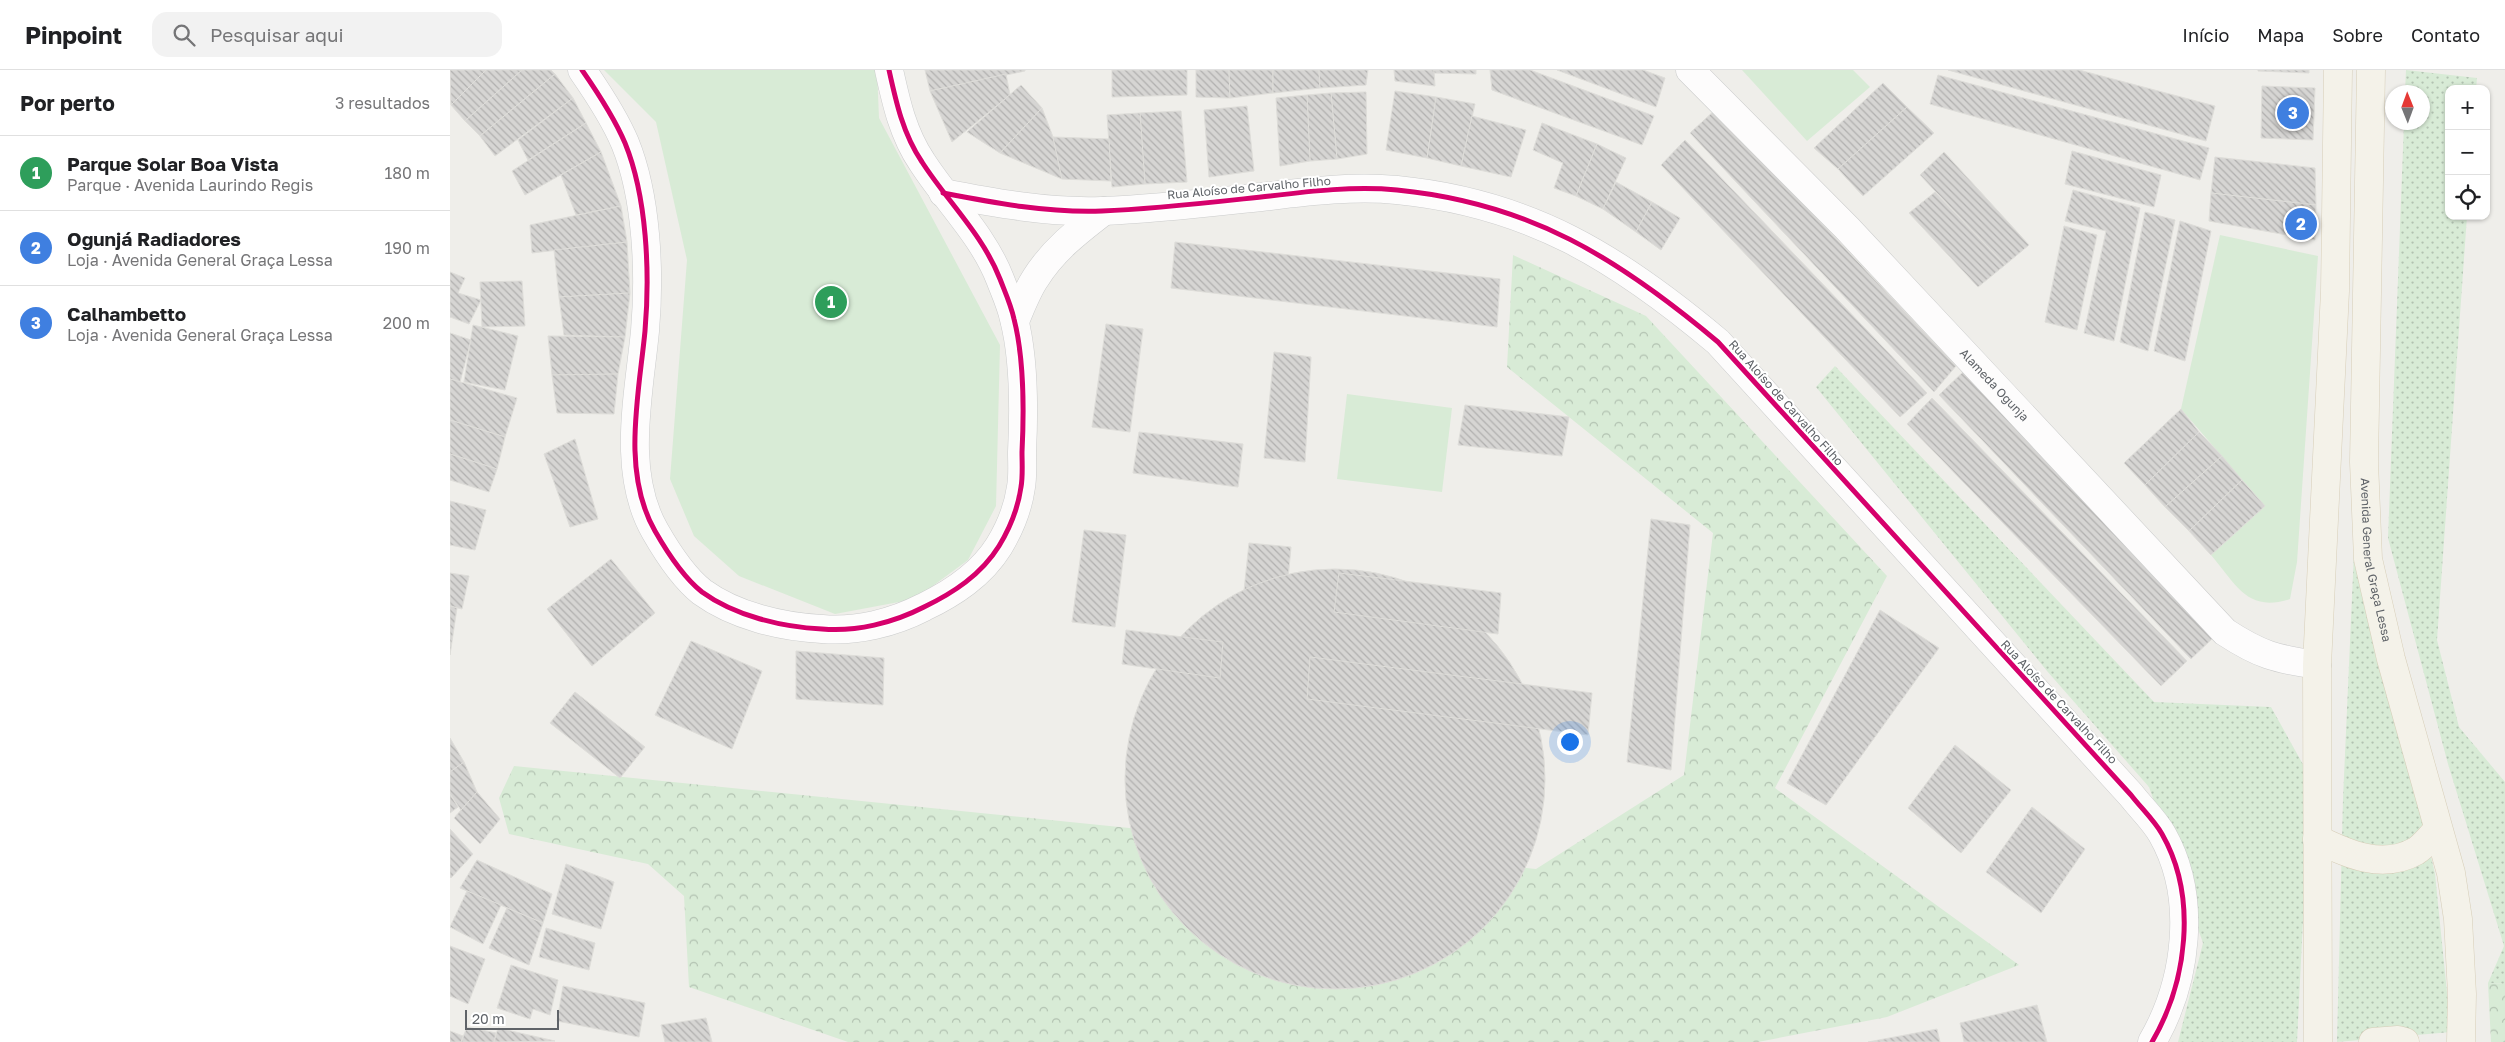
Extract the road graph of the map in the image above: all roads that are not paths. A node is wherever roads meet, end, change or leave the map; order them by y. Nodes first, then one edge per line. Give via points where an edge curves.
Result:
1 (582, 70) edge
2 (889, 70) edge
3 (1690, 70) edge
4 (2338, 70) edge
5 (2371, 70) edge
6 (943, 193) junction
7 (1104, 211) junction
8 (1015, 321) junction
9 (2317, 665) junction
10 (2438, 830) junction
11 (2317, 839) junction
12 (2152, 1042) edge
13 (2318, 1042) edge
14 (2373, 1042) edge
15 (2405, 1042) edge
16 (2461, 1042) edge

1 - 8 street via 604,102 625,144 637,182 644,232 646,318 636,443 638,488 652,528 674,561 702,592 740,612 782,626 827,630 871,627 912,613 955,591 998,548 1013,519 1021,487 1023,393
2 - 6 street via 900,117 919,159
3 - 9 street, Alameda Ogunja via 1847,228 2225,632 2253,651 2281,660
4 - 9 main road via 2335,291
5 - 10 main road, Avenida General Graça Lessa via 2364,462 2368,559 2386,640
6 - 7 street, Rua Aloíso de Carvalho Filho via 1065,212
6 - 8 street via 980,242 999,275
7 - 8 street via 1073,234 1048,259
7 - 12 street, Rua Aloíso de Carvalho Filho via 1324,190 1396,190 1459,200 1519,216 1590,249 1671,302 1718,342 2131,795 2162,834 2180,878 2184,923 2181,967 2167,1017
9 - 11 main road
10 - 11 main road via 2416,850 2396,858 2371,859 2346,854
10 - 16 main road, Avenida General Graça Lessa via 2451,873 2458,919
11 - 13 main road
14 - 15 main road

